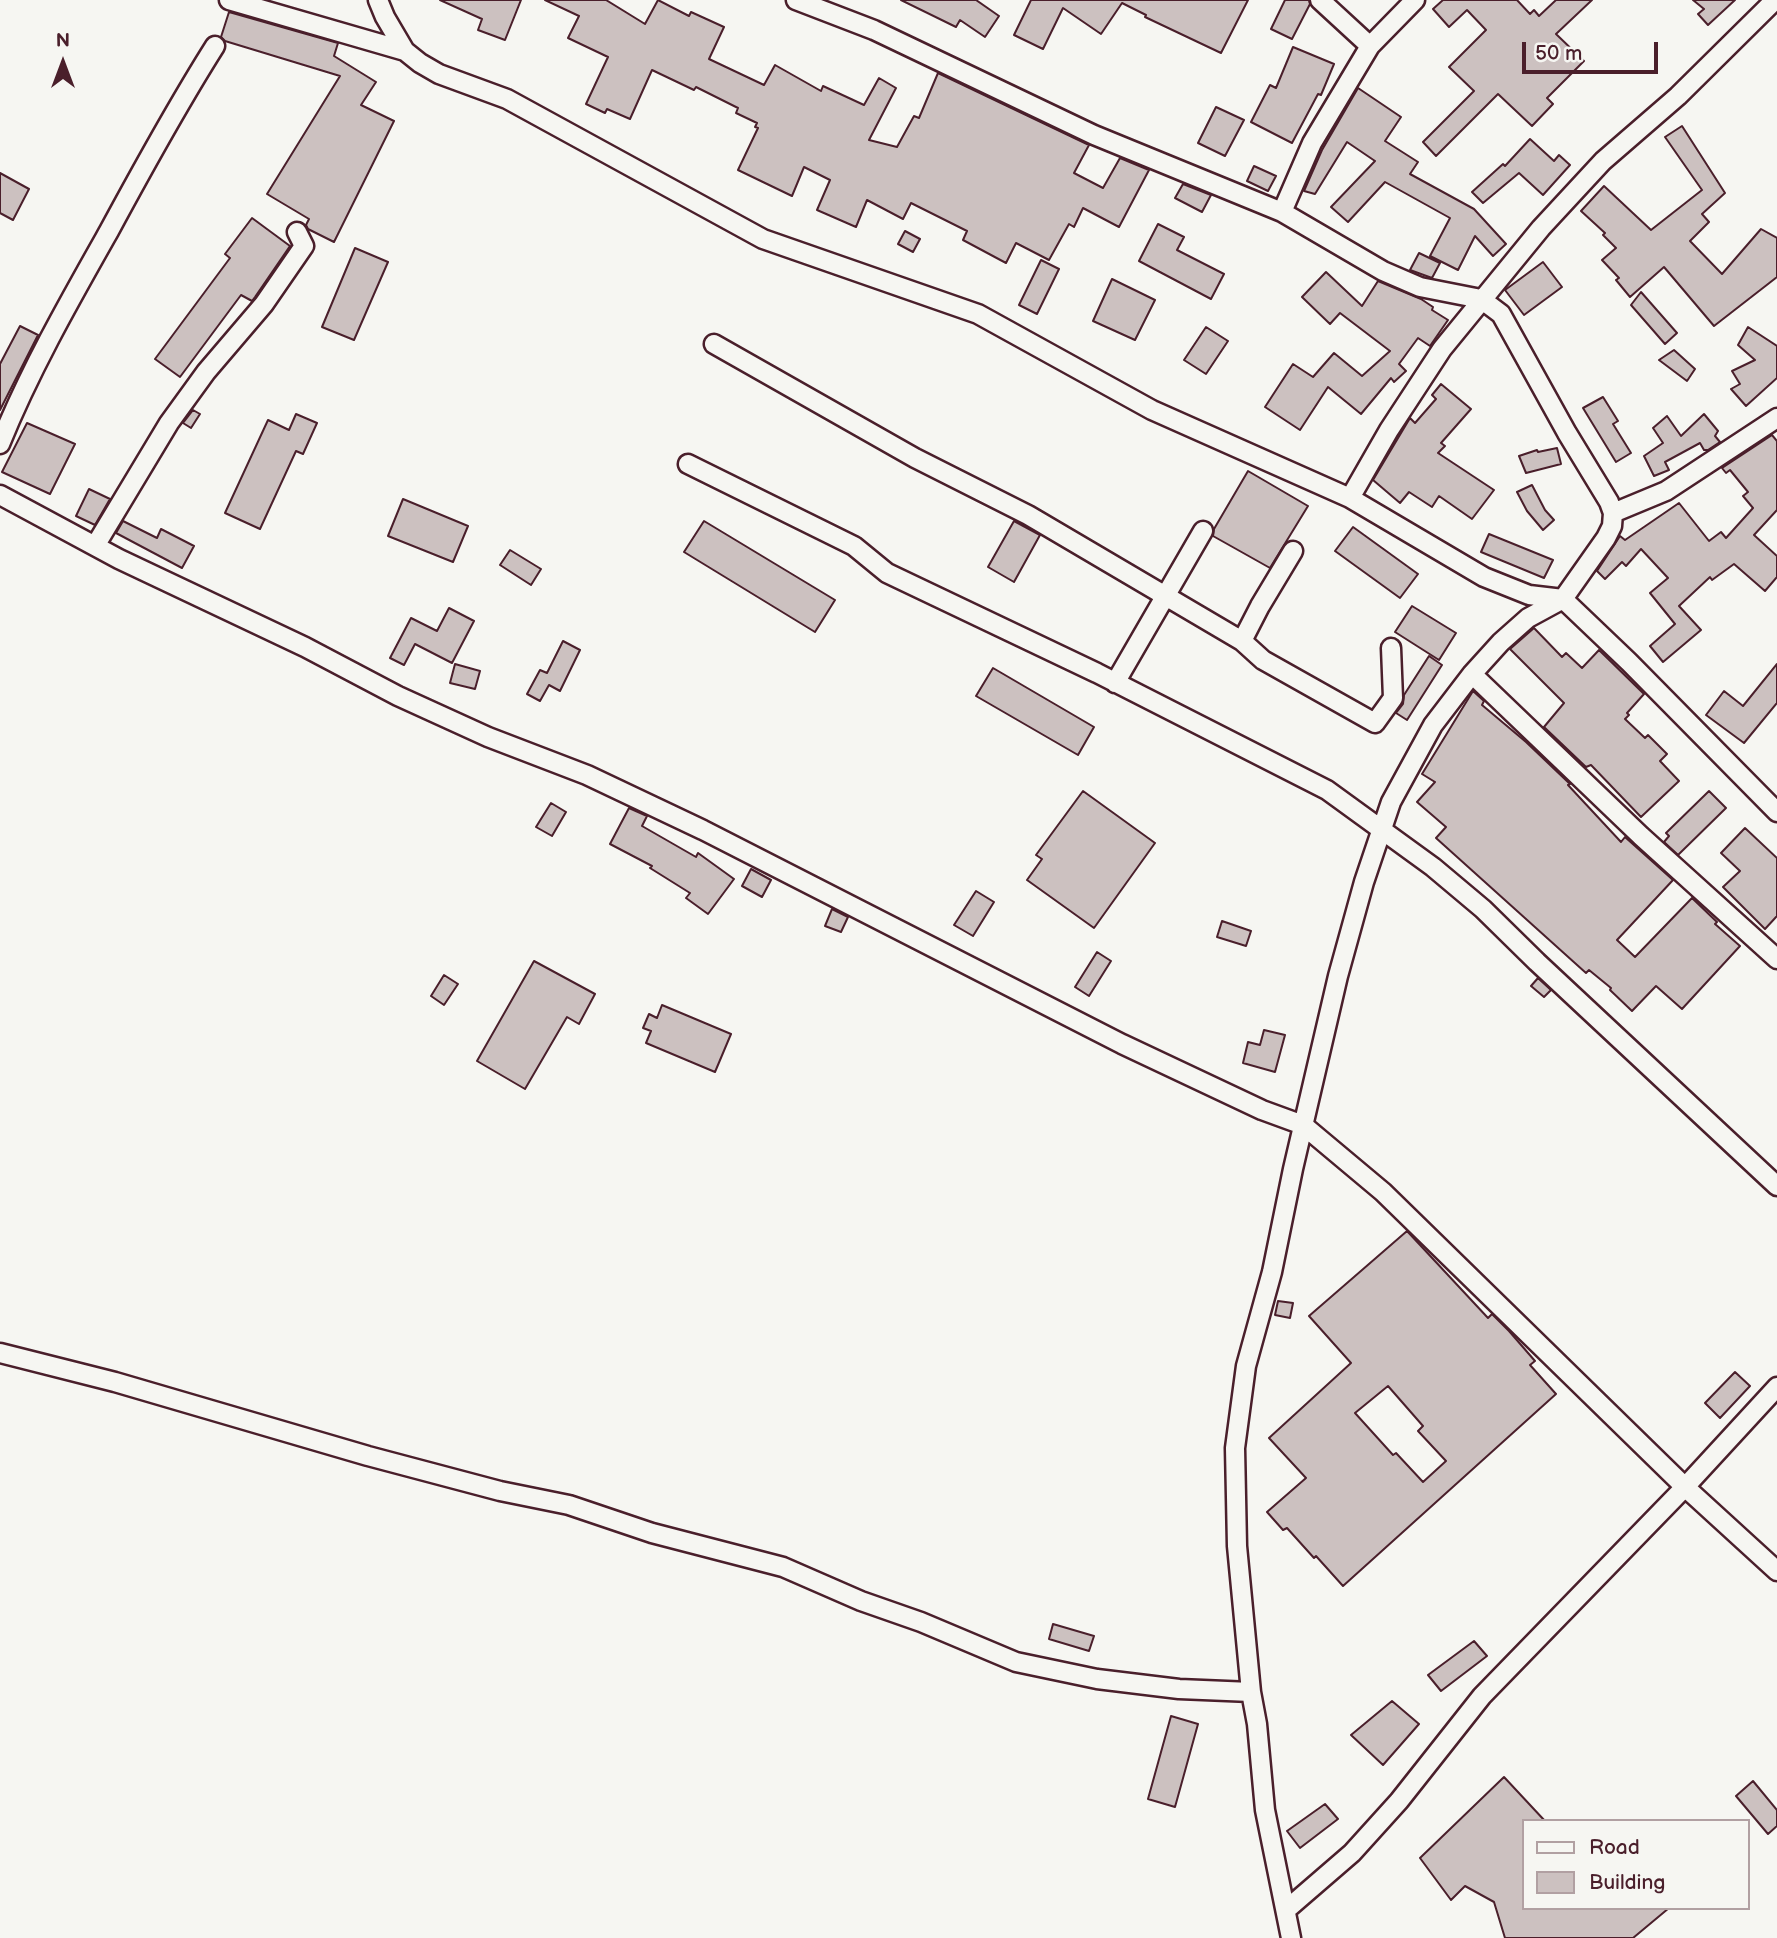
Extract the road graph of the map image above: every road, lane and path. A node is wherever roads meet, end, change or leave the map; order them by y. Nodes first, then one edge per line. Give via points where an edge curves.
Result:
1 (229, 0) edge
2 (378, 0) edge
3 (796, 0) edge
4 (1320, 0) edge
5 (1415, 0) edge
6 (1775, 0) edge
7 (215, 46) dead end
8 (1370, 46) junction
9 (405, 51) junction
10 (1282, 212) junction
11 (297, 232) dead end
12 (1481, 299) junction
13 (713, 344) dead end
14 (1777, 418) edge
15 (0, 444) edge
16 (688, 464) dead end
17 (0, 495) edge
18 (1350, 498) junction
19 (1613, 513) junction
20 (1203, 531) dead end
21 (95, 546) junction
22 (1293, 551) dead end
23 (1165, 597) junction
24 (1563, 600) junction
25 (1242, 641) junction
26 (1391, 648) dead end
27 (1472, 674) junction
28 (1115, 683) junction
29 (1777, 812) edge
30 (1381, 831) junction
31 (1777, 959) edge
32 (1303, 1125) junction
33 (1777, 1186) edge
34 (0, 1353) edge
35 (1777, 1387) edge
36 (1685, 1487) junction
37 (1777, 1570) edge
38 (1251, 1692) junction
39 (1286, 1910) junction
40 (1291, 1938) edge

1 - 9 street
2 - 9 street
3 - 10 street via 874,30 1094,135
4 - 8 street
5 - 8 street
6 - 12 street via 1603,162
7 - 15 street via 70,301
8 - 10 street via 1312,143
9 - 18 street via 439,74 530,110 763,239 978,314 1152,411
10 - 12 street via 1383,271 1420,287
11 - 21 street via 304,246 169,423
12 - 18 street via 1412,395
12 - 19 street via 1501,314
13 - 23 street via 915,458 1028,515
14 - 19 street via 1666,491
16 - 28 street via 854,546 887,573
17 - 21 street
18 - 24 street via 1484,576 1529,595
19 - 24 street via 1606,538
20 - 23 street
21 - 32 street via 398,696 587,775 703,830 1122,1044
22 - 25 street
23 - 25 street
23 - 28 street
24 - 27 street via 1528,618
24 - 29 street
25 - 26 street via 1263,660 1376,723 1393,698
27 - 30 street via 1433,725 1391,802
27 - 31 street
28 - 30 street via 1327,790
30 - 32 street via 1338,976
30 - 33 street via 1483,909
32 - 36 street via 1383,1192
32 - 38 street via 1272,1272 1246,1366 1236,1448 1237,1546
34 - 38 street via 447,1477 569,1505 652,1534 734,1552 783,1567 1016,1662 1097,1679
35 - 36 street
36 - 37 street
36 - 39 street via 1482,1696 1352,1853
38 - 39 street via 1265,1810
39 - 40 street

